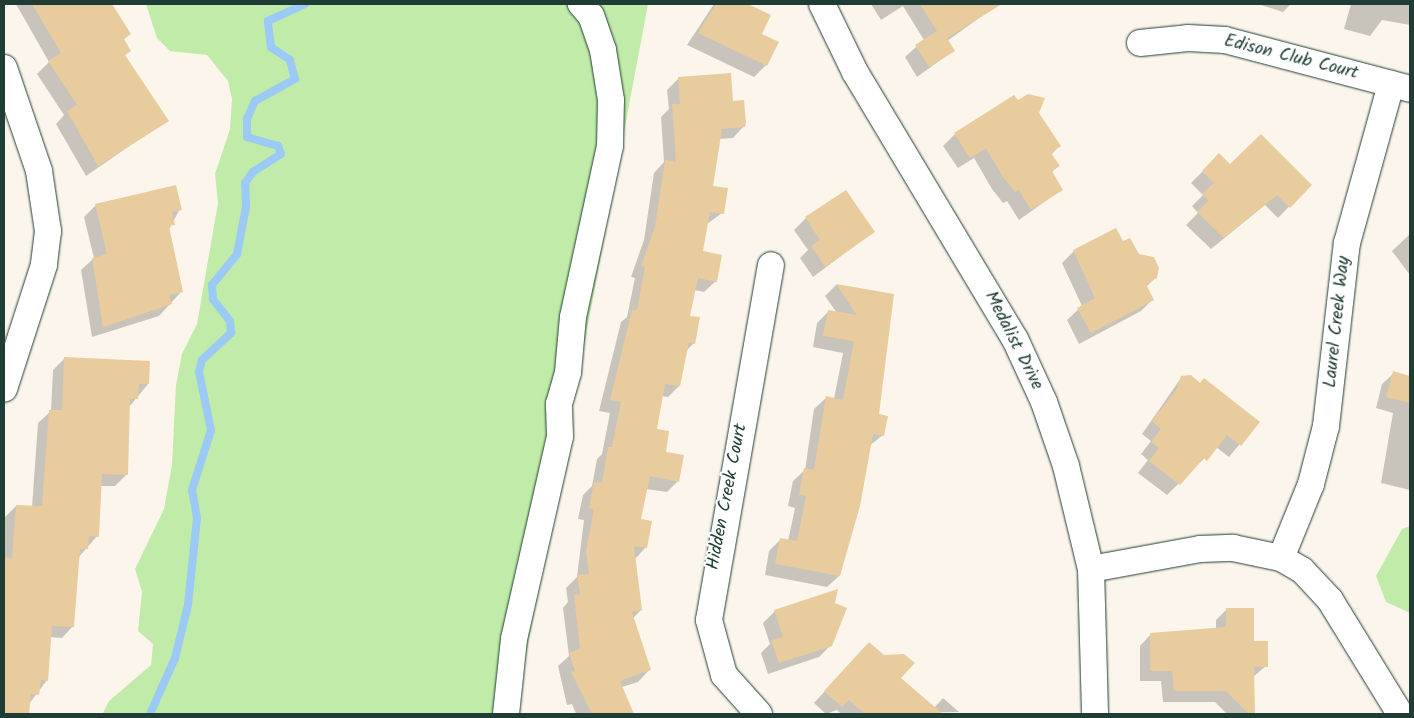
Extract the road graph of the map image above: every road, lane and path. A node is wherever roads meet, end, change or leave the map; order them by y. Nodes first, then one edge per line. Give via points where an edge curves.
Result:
1 (581, 4) edge
2 (822, 4) edge
3 (1140, 43) dead end
4 (4, 68) edge
5 (1400, 86) edge
6 (771, 265) dead end
7 (4, 389) edge
8 (1281, 558) junction
9 (1092, 569) junction
10 (506, 714) edge
11 (759, 714) edge
12 (1095, 714) edge
13 (1400, 714) edge

1 - 10 street via 591,16 604,50 610,100 610,146 573,317 568,372 559,404 560,436 514,639
2 - 9 street, Medalist Drive via 855,72 1015,339 1066,466
3 - 5 street, Edison Club Court via 1188,38 1225,40
4 - 7 street via 39,171 48,232 44,265
5 - 8 street, Laurel Creek Way via 1347,243 1326,426 1311,484
6 - 11 street, Hidden Creek Court via 709,620 724,675
8 - 9 street via 1233,548 1200,549
8 - 13 street via 1302,570 1330,600
9 - 12 street, Medalist Drive

